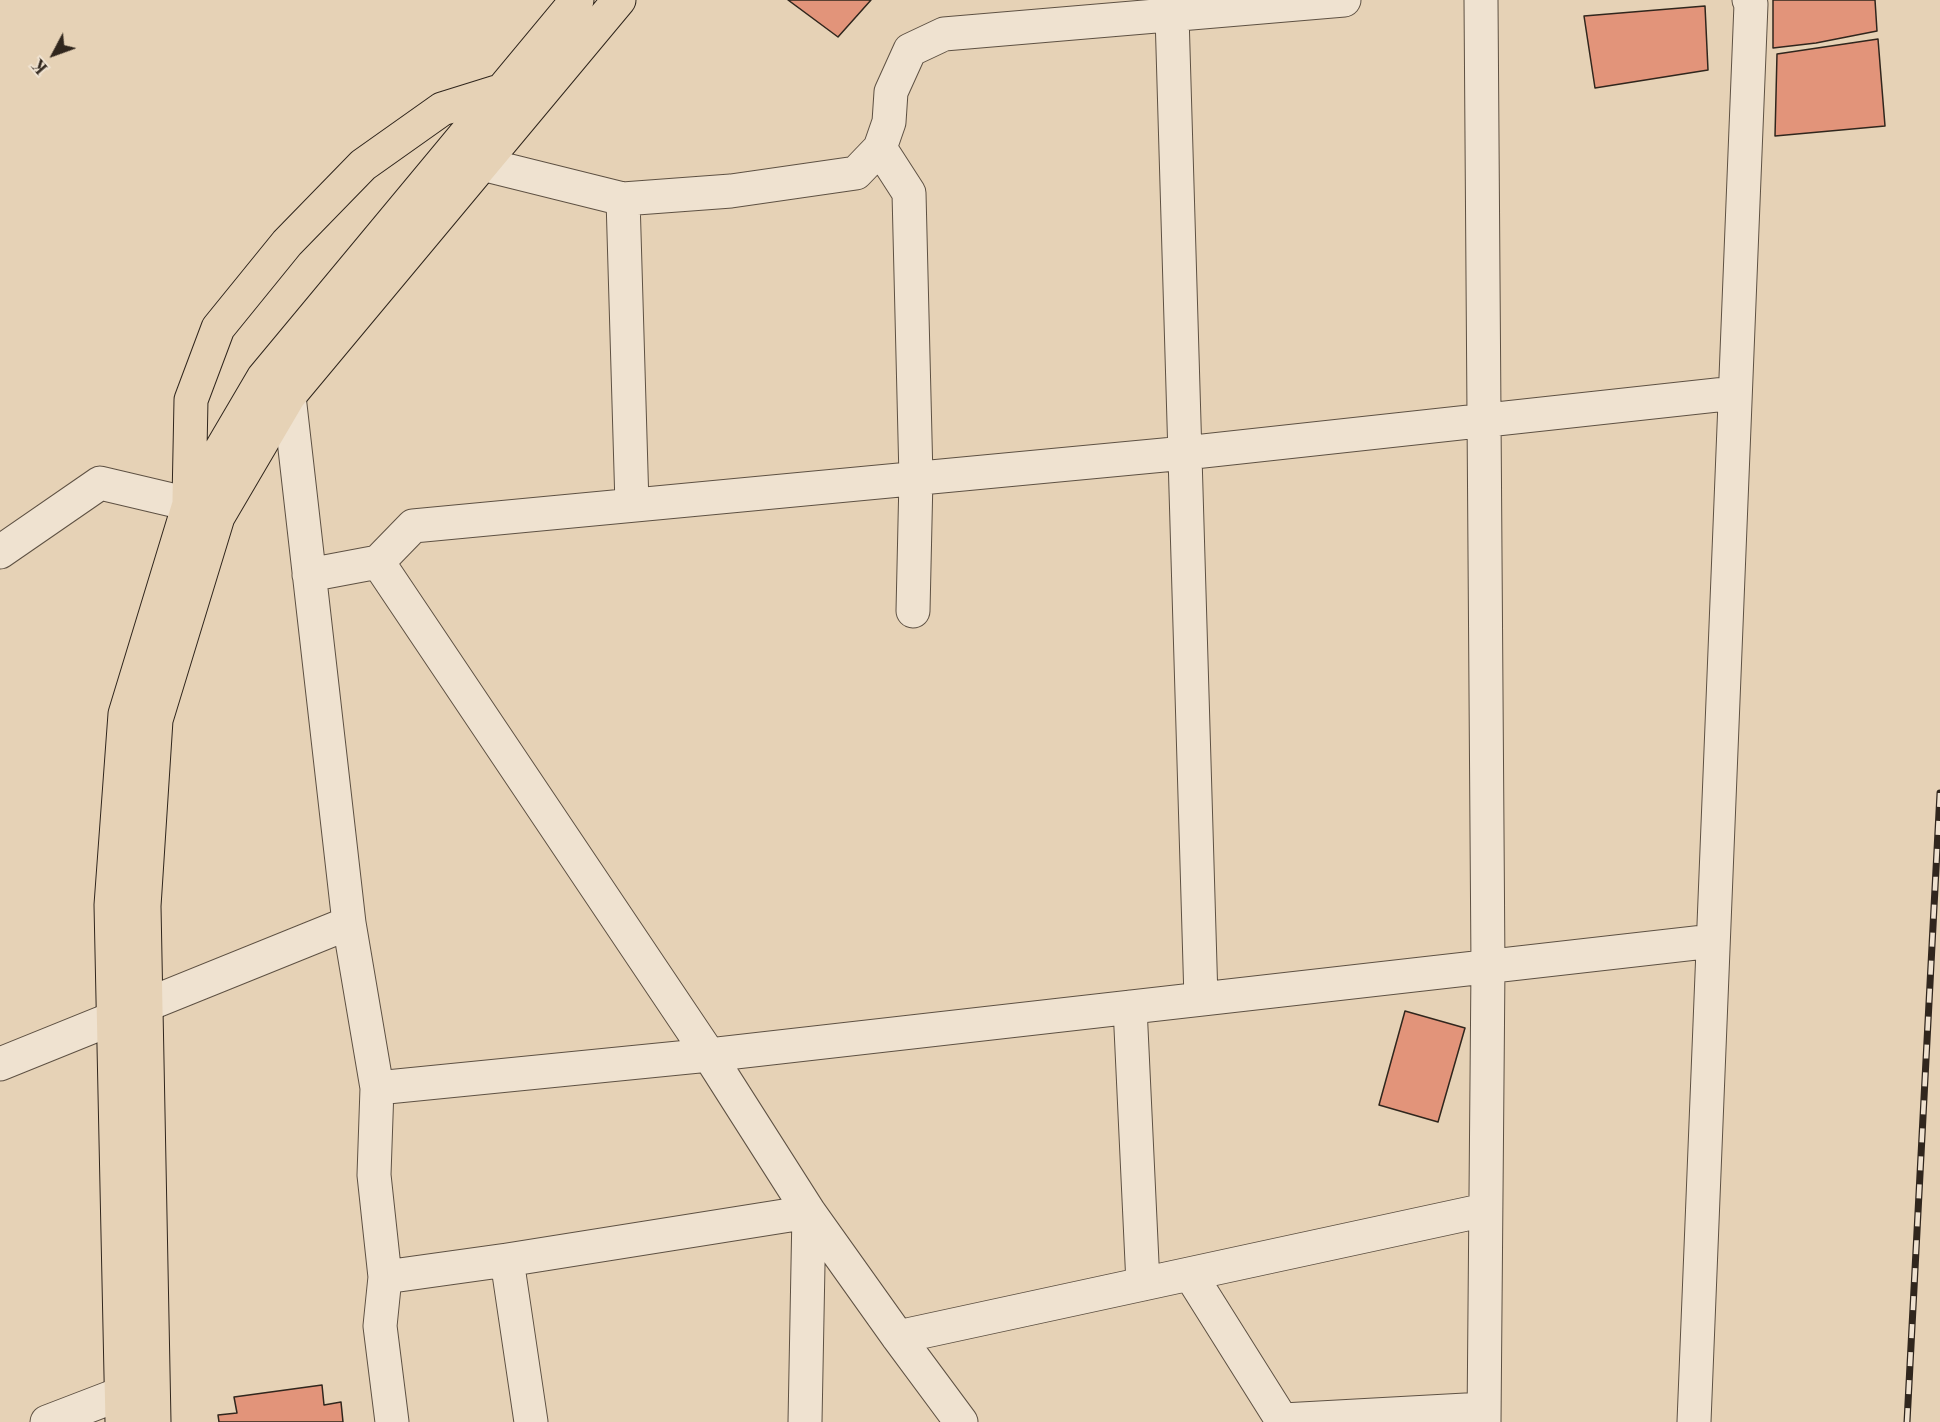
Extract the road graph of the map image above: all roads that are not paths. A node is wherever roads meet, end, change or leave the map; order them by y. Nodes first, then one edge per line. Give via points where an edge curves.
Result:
1 (577, 0) edge
2 (619, 0) edge
3 (1344, 0) edge
4 (1481, 0) edge
5 (1749, 0) edge
6 (1172, 15) junction
7 (503, 90) junction
8 (880, 148) junction
9 (446, 158) junction
10 (482, 164) junction
11 (623, 199) junction
12 (263, 378) junction
13 (1735, 393) junction
14 (289, 396) junction
15 (1484, 421) junction
16 (1185, 453) junction
17 (916, 478) junction
18 (189, 504) junction
19 (632, 505) junction
20 (0, 552) edge
21 (378, 562) junction
22 (309, 575) junction
23 (913, 610) dead end
24 (349, 923) junction
25 (1713, 940) junction
26 (1488, 966) junction
27 (1201, 999) junction
28 (146, 1006) junction
29 (1130, 1007) junction
30 (113, 1019) junction
31 (709, 1055) junction
32 (0, 1064) edge
33 (377, 1088) junction
34 (1485, 1210) junction
35 (809, 1212) junction
36 (507, 1260) junction
37 (1190, 1274) junction
38 (385, 1277) junction
39 (1143, 1284) junction
40 (898, 1337) junction
41 (153, 1381) junction
42 (122, 1408) edge
43 (1484, 1416) edge
44 (1283, 1421) edge
45 (47, 1422) edge
46 (154, 1422) edge
47 (392, 1422) edge
48 (531, 1422) edge
49 (805, 1422) edge
50 (961, 1422) edge
51 (1694, 1422) edge

1 - 7 main road
2 - 10 main road
3 - 6 street
4 - 15 street
5 - 13 street
6 - 8 street via 945,34 910,50 891,92 889,122
6 - 16 street
7 - 9 main road
7 - 18 main road via 442,109 363,165 287,243 218,328 191,400
8 - 11 street via 856,173 731,191
8 - 17 street via 909,193
9 - 10 street
9 - 12 main road
10 - 11 street
10 - 14 main road
11 - 19 street
12 - 14 street
12 - 18 main road
13 - 15 street
13 - 25 street
14 - 22 street
14 - 28 main road via 218,518 156,720 144,906
15 - 16 street
15 - 26 street
16 - 17 street
16 - 27 street
17 - 19 street
17 - 23 street
18 - 20 street via 100,483
18 - 30 main road via 124,714 111,905
19 - 21 street via 413,526
21 - 22 street
21 - 31 street
22 - 24 street
24 - 28 street
24 - 33 street
25 - 26 street
25 - 51 street
26 - 27 street
26 - 34 street
27 - 29 street
28 - 30 street
28 - 41 main road
29 - 31 street
29 - 39 street
30 - 32 street
30 - 42 main road
31 - 33 street
31 - 35 street
33 - 38 street via 375,1175
34 - 37 street
34 - 43 street
35 - 36 street
35 - 40 street
35 - 49 street
36 - 38 street
36 - 48 street
37 - 39 street
37 - 44 street
38 - 47 street via 380,1326
39 - 40 street
40 - 50 street
41 - 42 street
41 - 46 main road
42 - 45 street
43 - 44 street

